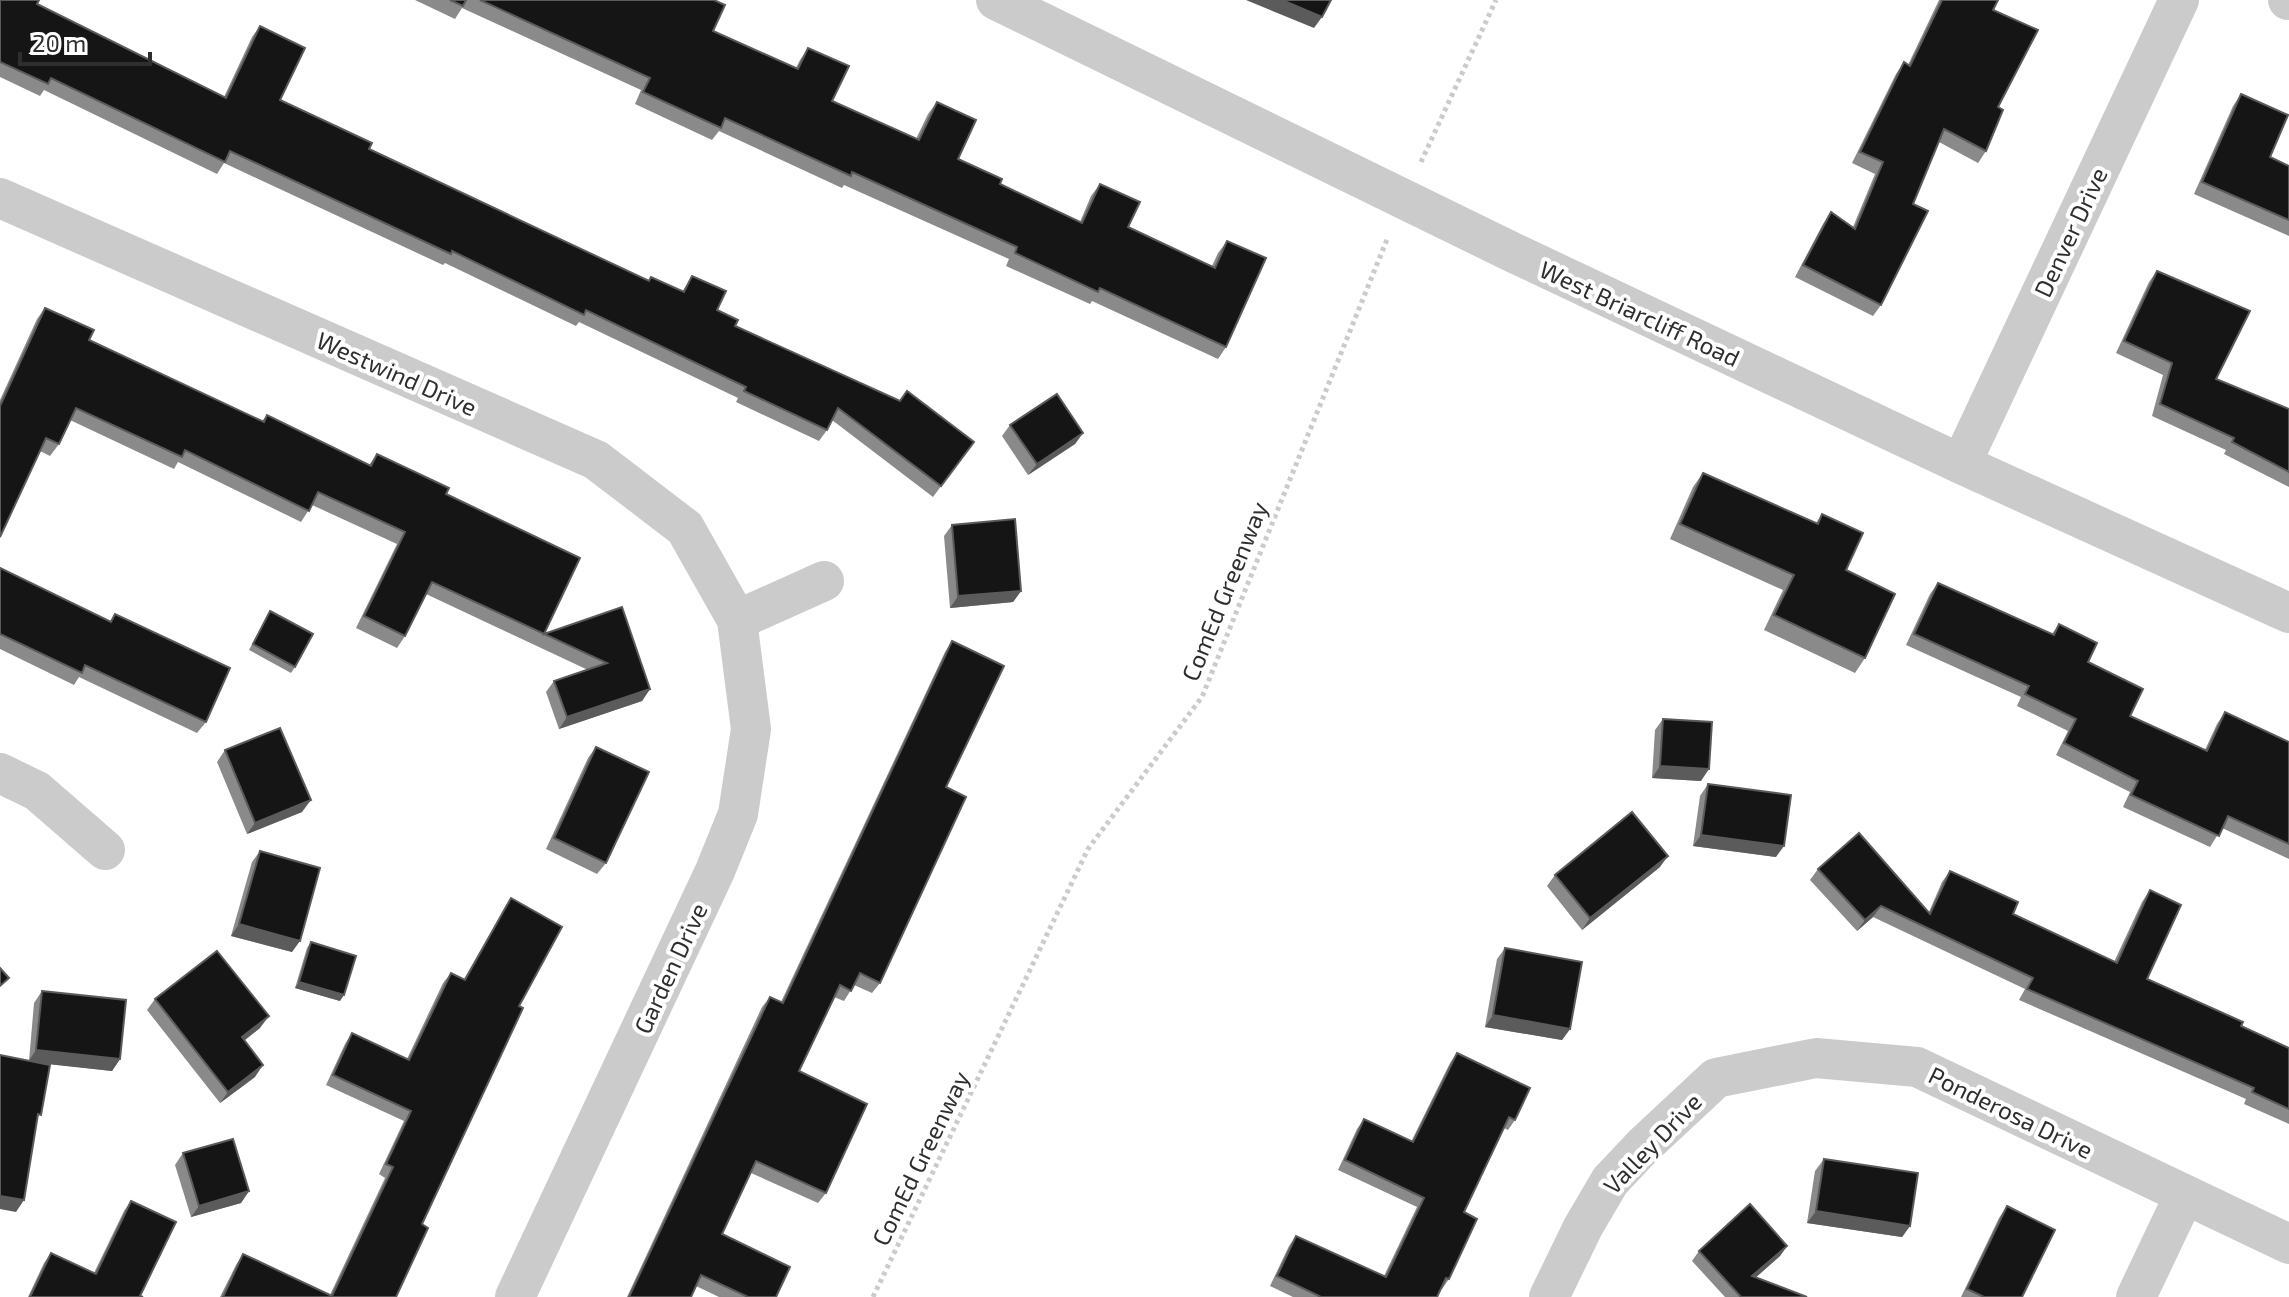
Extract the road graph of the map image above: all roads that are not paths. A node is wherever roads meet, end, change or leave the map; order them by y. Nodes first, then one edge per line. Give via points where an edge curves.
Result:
1 (996, 0) edge
2 (2179, 0) edge
3 (1052, 12) edge
4 (0, 198) edge
5 (1961, 464) junction
6 (824, 581) dead end
7 (2289, 613) edge
8 (737, 620) junction
9 (0, 773) edge
10 (105, 850) dead end
11 (1716, 1078) joint
12 (2184, 1196) junction
13 (2289, 1244) edge
14 (515, 1297) edge
15 (1549, 1297) edge
16 (2136, 1297) edge

1 - 3 street, West Briarcliff Road
2 - 5 street, Denver Drive
3 - 5 street, West Briarcliff Road via 1404,199
4 - 8 street, Westwind Drive via 596,460 685,528
5 - 7 street, West Briarcliff Road
6 - 8 street
8 - 14 street, Garden Drive via 751,729 738,814
9 - 10 street via 37,791
11 - 12 street, Ponderosa Drive via 1816,1058 1917,1067
11 - 15 street, Valley Drive via 1610,1181
12 - 13 street, Ponderosa Drive
12 - 16 street

